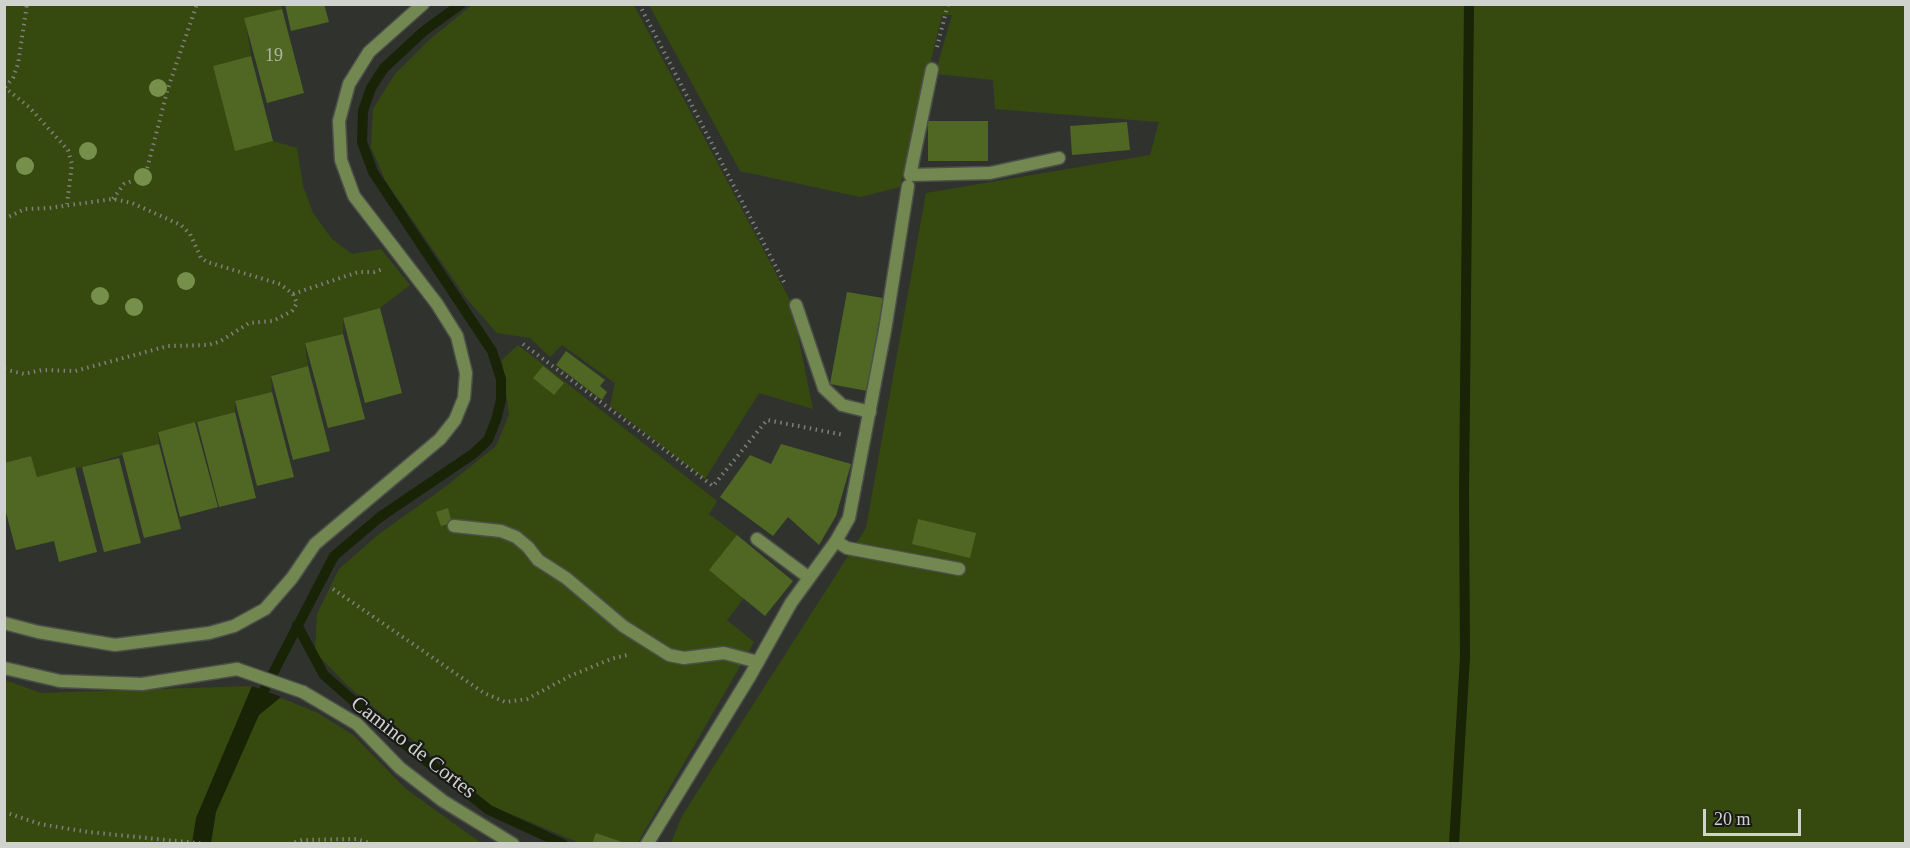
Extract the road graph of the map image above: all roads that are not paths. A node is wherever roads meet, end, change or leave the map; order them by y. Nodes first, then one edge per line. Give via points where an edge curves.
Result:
1 (423, 4) edge
2 (932, 69) road end
3 (1059, 158) dead end
4 (909, 180) junction
5 (796, 305) road end
6 (870, 412) junction
7 (454, 526) dead end
8 (757, 539) dead end
9 (836, 542) junction
10 (959, 569) dead end
11 (808, 577) junction
12 (4, 623) edge
13 (758, 662) junction
14 (4, 668) edge
15 (513, 843) edge
16 (647, 843) edge

1 - 12 street via 369,52 349,84 339,121 341,160 354,196 457,336 466,373 464,398 455,420 440,439 315,544 265,609 234,626 209,633 114,645
2 - 4 street
3 - 4 street via 990,173
4 - 6 street
5 - 6 street via 824,388 842,405
6 - 9 street via 849,518
7 - 13 street via 501,531 516,537 538,560 669,655 684,658 724,653
8 - 11 street
9 - 10 street via 847,548
9 - 11 street
11 - 13 street
13 - 16 street
14 - 15 street, Camino de Cortes via 60,681 142,684 237,669 303,692 357,724 400,768 443,801

